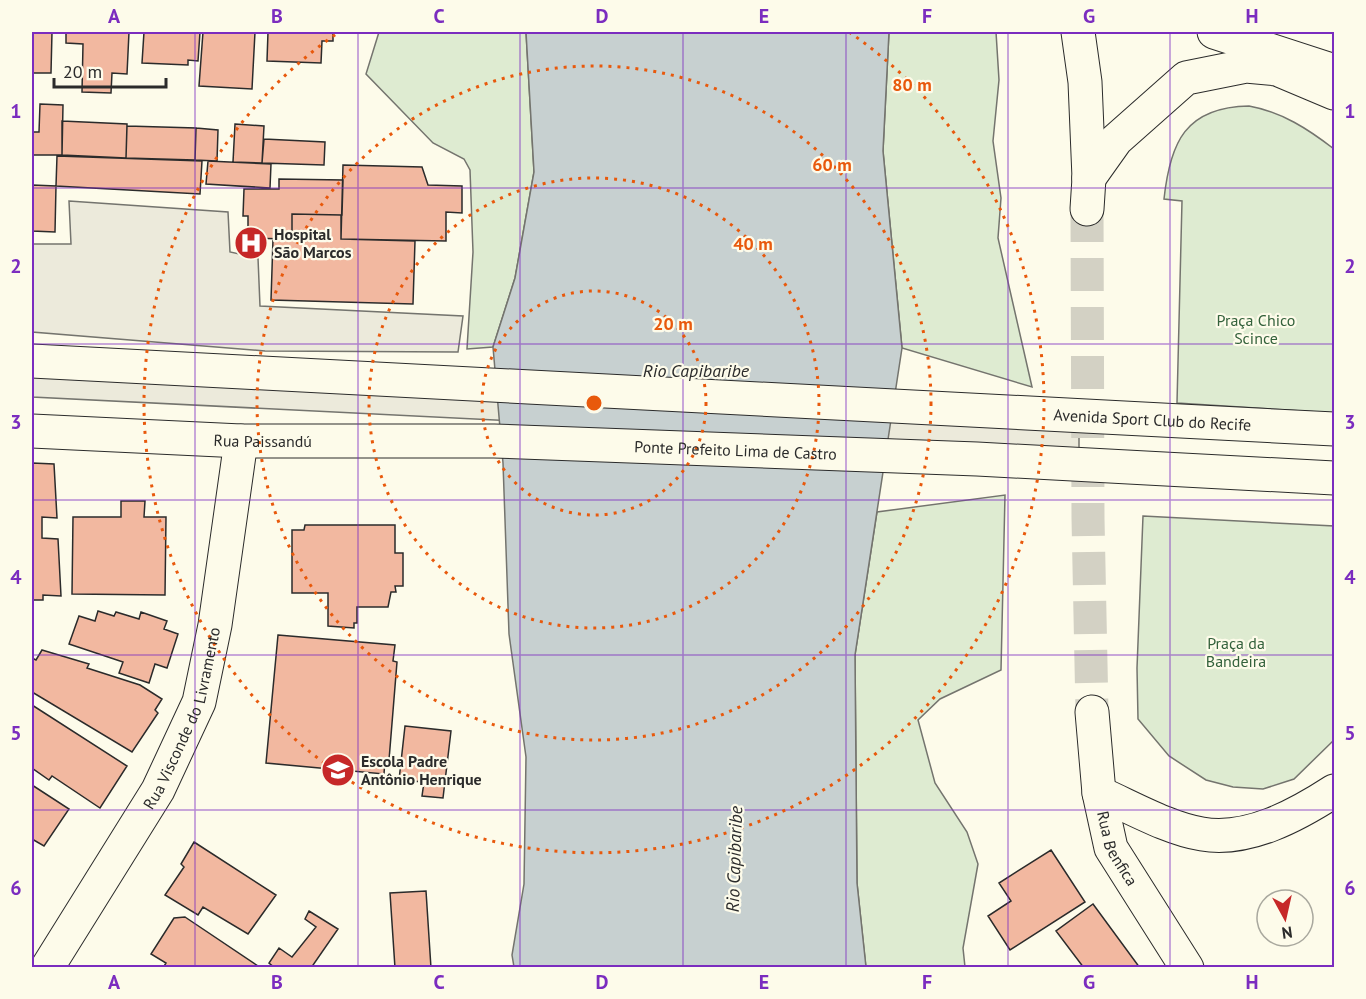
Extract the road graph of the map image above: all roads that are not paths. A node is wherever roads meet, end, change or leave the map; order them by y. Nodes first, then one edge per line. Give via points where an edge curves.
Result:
1 (1078, 32) edge
2 (1214, 32) edge
3 (1335, 71) edge
4 (1335, 93) edge
5 (32, 361) edge
6 (1335, 429) edge
7 (32, 431) edge
8 (241, 441) junction
9 (495, 441) joint
10 (1335, 478) edge
11 (1092, 712) tunnel mouth
12 (1335, 791) edge
13 (1099, 794) junction
14 (47, 968) edge
15 (1187, 968) edge

1 - 4 main road via 1085,82 1088,193 1116,140 1186,78 1246,66 1277,69
2 - 3 main road
5 - 6 main road, Avenida Sport Club do Recife
7 - 8 main road, Rua Paissandú
8 - 9 main road, Rua Paissandú
8 - 14 main road, Rua Visconde do Livramento via 215,625 199,702 158,790
9 - 10 main road, Ponte Prefeito Lima de Castro via 977,459
11 - 13 main road, Rua Benfica
12 - 13 main road via 1268,826 1234,834 1202,834
13 - 15 main road, Rua Benfica via 1112,848

